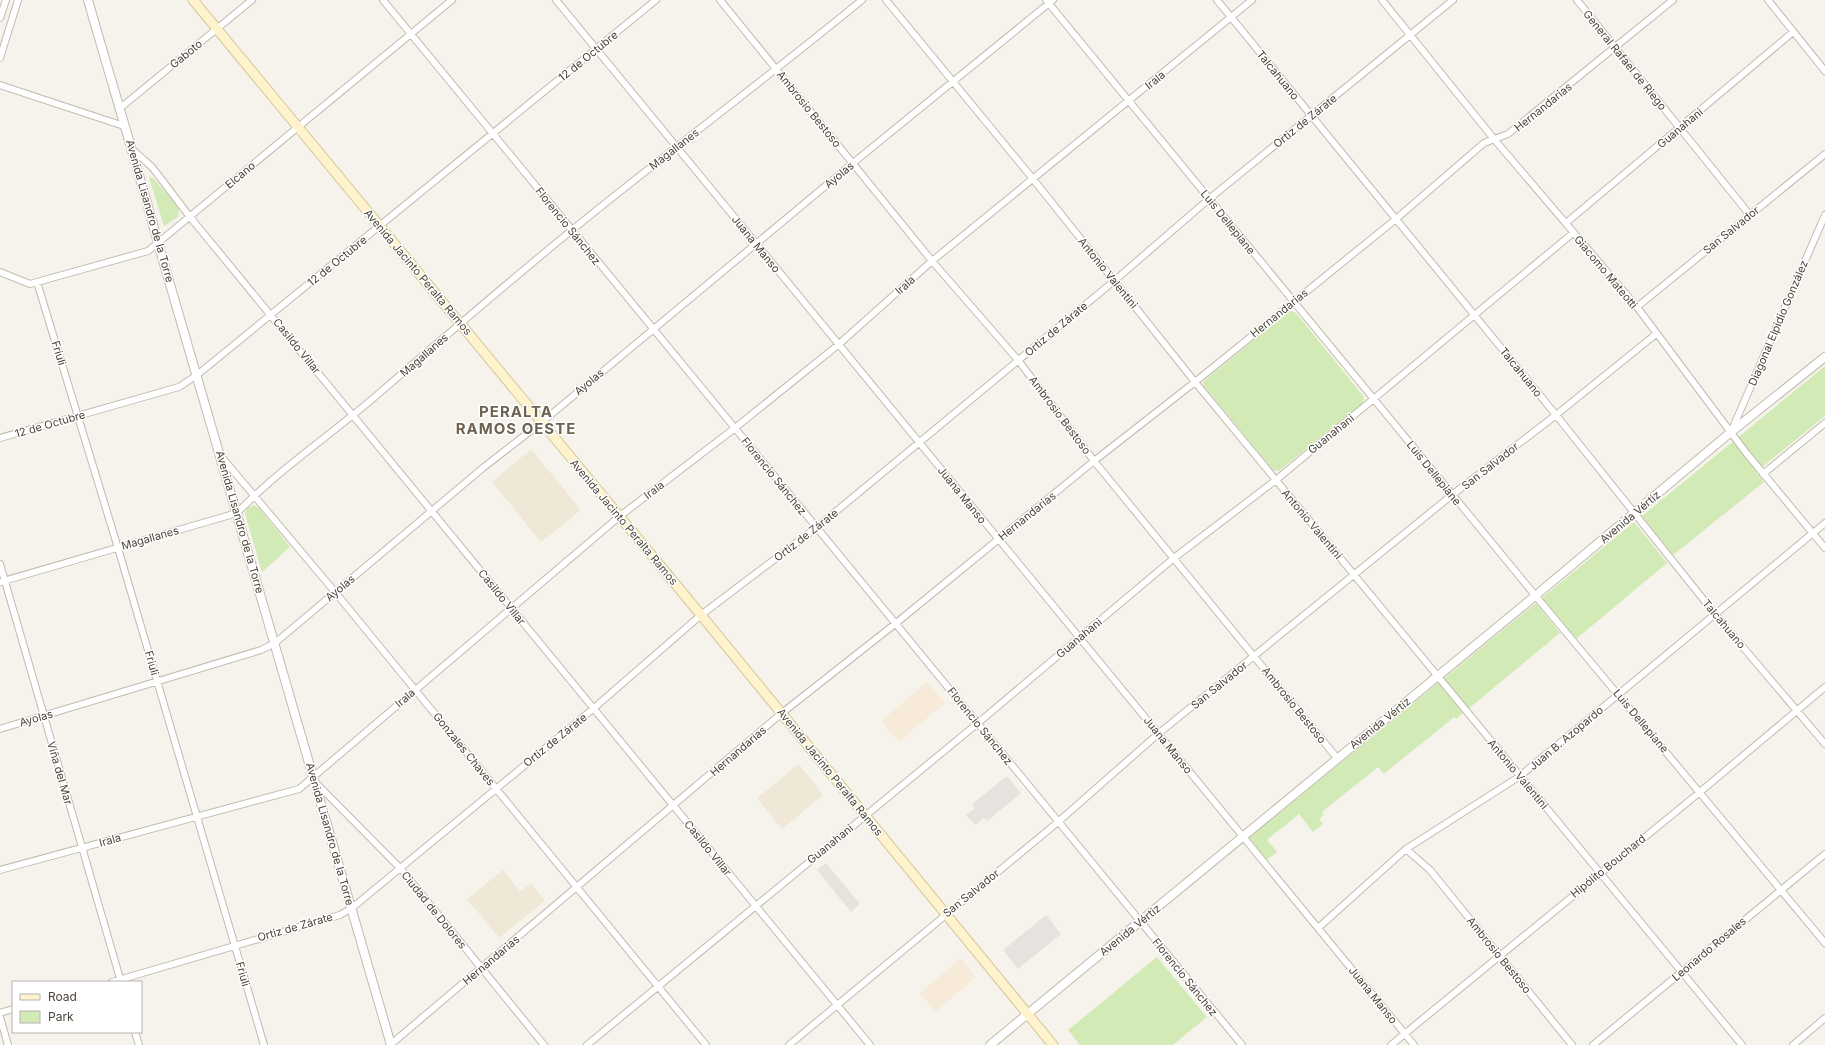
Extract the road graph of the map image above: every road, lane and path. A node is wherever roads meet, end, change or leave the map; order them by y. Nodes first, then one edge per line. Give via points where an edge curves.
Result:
1 (6, 0) edge
2 (18, 0) edge
3 (88, 0) edge
4 (193, 0) edge
5 (252, 0) edge
6 (383, 0) edge
7 (452, 0) edge
8 (556, 0) edge
9 (656, 0) edge
10 (720, 0) edge
11 (862, 0) edge
12 (886, 0) edge
13 (1217, 0) edge
14 (1252, 0) edge
15 (1382, 0) edge
16 (1453, 0) edge
17 (1577, 0) edge
18 (1673, 0) edge
19 (1768, 0) edge
20 (1049, 1) edge
21 (0, 18) edge
22 (1231, 18) junction
23 (217, 29) junction
24 (1793, 32) junction
25 (410, 34) junction
26 (1410, 35) junction
27 (1616, 48) junction
28 (596, 49) junction
29 (0, 58) edge
30 (777, 70) junction
31 (1825, 71) edge
32 (953, 82) junction
33 (0, 85) edge
34 (1129, 101) junction
35 (119, 109) junction
36 (1311, 116) junction
37 (124, 126) junction
38 (298, 127) junction
39 (1680, 128) junction
40 (493, 134) junction
41 (1494, 139) junction
42 (678, 146) junction
43 (134, 151) junction
44 (1825, 154) edge
45 (853, 163) junction
46 (1033, 179) junction
47 (1209, 199) junction
48 (1749, 214) junction
49 (1825, 215) edge
50 (190, 217) junction
51 (1396, 219) junction
52 (1566, 223) junction
53 (380, 226) junction
54 (572, 230) junction
55 (1573, 233) junction
56 (158, 243) junction
57 (756, 244) junction
58 (932, 261) junction
59 (0, 272) edge
60 (1114, 281) junction
61 (37, 282) junction
62 (1293, 301) junction
63 (1637, 307) junction
64 (271, 314) junction
65 (1474, 316) junction
66 (460, 323) junction
67 (653, 329) junction
68 (1656, 334) junction
69 (838, 345) junction
70 (1825, 357) edge
71 (1018, 360) junction
72 (197, 375) junction
73 (1195, 382) junction
74 (1374, 399) junction
75 (354, 415) junction
76 (1556, 415) junction
77 (79, 416) junction
78 (542, 422) junction
79 (1825, 423) edge
80 (734, 428) junction
81 (1731, 432) junction
82 (0, 438) edge
83 (919, 442) junction
84 (220, 454) junction
85 (1094, 461) junction
86 (1763, 474) junction
87 (1276, 480) junction
88 (254, 495) junction
89 (1452, 495) junction
90 (432, 512) junction
91 (237, 513) junction
92 (1634, 514) junction
93 (620, 516) junction
94 (1825, 522) edge
95 (816, 528) junction
96 (1812, 533) junction
97 (998, 539) junction
98 (118, 548) junction
99 (1825, 548) edge
100 (1174, 558) junction
101 (0, 564) edge
102 (1354, 575) junction
103 (2, 581) edge
104 (335, 592) junction
105 (1536, 596) junction
106 (511, 608) junction
107 (1714, 614) junction
108 (701, 615) junction
109 (895, 624) junction
110 (1079, 637) junction
111 (275, 643) junction
112 (1254, 656) junction
113 (1437, 676) junction
114 (157, 683) junction
115 (1825, 687) edge
116 (415, 690) junction
117 (1618, 694) junction
118 (594, 708) junction
119 (1797, 710) junction
120 (782, 713) junction
121 (44, 716) junction
122 (978, 723) junction
123 (0, 728) edge
124 (1158, 734) junction
125 (1825, 744) edge
126 (1337, 758) junction
127 (1520, 776) junction
128 (314, 780) junction
129 (496, 788) junction
130 (1700, 792) junction
131 (673, 806) junction
132 (866, 815) junction
133 (196, 817) junction
134 (1058, 822) junction
135 (1243, 837) junction
136 (82, 847) junction
137 (1406, 849) junction
138 (1825, 854) edge
139 (401, 869) junction
140 (0, 870) edge
141 (1601, 872) junction
142 (577, 887) junction
143 (1781, 890) junction
144 (755, 905) junction
145 (352, 908) junction
146 (946, 914) junction
147 (1140, 922) junction
148 (1318, 928) junction
149 (1825, 943) edge
150 (234, 945) junction
151 (1499, 955) junction
152 (482, 968) junction
153 (1682, 972) junction
154 (120, 981) edge
155 (657, 986) junction
156 (837, 1006) junction
157 (12, 1009) edge
158 (0, 1013) edge
159 (1028, 1014) junction
160 (0, 1016) edge
161 (1825, 1018) edge
162 (135, 1033) edge
163 (1405, 1034) junction
164 (8, 1045) edge
165 (139, 1045) edge
166 (264, 1045) edge
167 (391, 1045) edge
168 (544, 1045) edge
169 (587, 1045) edge
170 (706, 1045) edge
171 (789, 1045) edge
172 (870, 1045) edge
173 (990, 1045) edge
174 (1053, 1045) edge
175 (1242, 1045) edge
176 (1391, 1045) edge
177 (1414, 1045) edge
178 (1572, 1045) edge
179 (1593, 1045) edge
180 (1742, 1045) edge
181 (1793, 1045) edge

1 - 21 street
2 - 29 street
3 - 35 street, Avenida Lisandro de la Torre
4 - 23 main road, Avenida Jacinto Peralta Ramos
5 - 23 street, Gaboto
6 - 25 street, Florencio Sánchez
7 - 25 street, Elcano
8 - 28 street, Juana Manso
9 - 28 street, 12 de Octubre
10 - 30 street, Ambrosio Bestoso
11 - 30 street, Magallanes
12 - 32 street, Antonio Valentini
13 - 22 street, Talcahuano
14 - 22 street, Irala
15 - 26 street, Giacomo Mateotti
16 - 26 street, Ortiz de Zárate
17 - 27 street, General Rafael de Riego
18 - 27 street, Hernandarias
19 - 24 street
20 - 32 street, Ayolas
20 - 34 street, Luis Dellepiane
22 - 34 street, Irala
22 - 36 street, Talcahuano
23 - 35 street, Gaboto
23 - 38 main road, Avenida Jacinto Peralta Ramos
24 - 31 street
24 - 39 street, Guanahani
25 - 38 street, Elcano
25 - 40 street, Florencio Sánchez
26 - 36 street, Ortiz de Zárate
26 - 41 street, Giacomo Mateotti
27 - 39 street, General Rafael de Riego
27 - 41 street, Hernandarias via 1508,134
28 - 40 street, 12 de Octubre
28 - 42 street, Juana Manso
30 - 42 street, Magallanes
30 - 45 street, Ambrosio Bestoso
32 - 45 street, Ayolas
32 - 46 street, Antonio Valentini
33 - 37 street
34 - 46 street, Irala
34 - 47 street, Luis Dellepiane
35 - 37 street, Avenida Lisandro de la Torre
36 - 47 street, Ortiz de Zárate
36 - 51 street, Talcahuano
37 - 43 street, Avenida Lisandro de la Torre
38 - 50 street, Elcano
38 - 53 main road, Avenida Jacinto Peralta Ramos
39 - 48 street, General Rafael de Riego
39 - 52 street, Guanahani
40 - 53 street, 12 de Octubre
40 - 54 street, Florencio Sánchez
41 - 51 street, Hernandarias via 1484,143
41 - 52 street, Giacomo Mateotti
42 - 54 street, Magallanes
42 - 57 street, Juana Manso
43 - 50 street, Casildo Villar via 152,166
43 - 56 street, Avenida Lisandro de la Torre
44 - 48 street, San Salvador
45 - 57 street, Ayolas
45 - 58 street, Ambrosio Bestoso
46 - 58 street, Irala
46 - 60 street, Antonio Valentini
47 - 60 street, Ortiz de Zárate
47 - 62 street, Luis Dellepiane
48 - 63 street, San Salvador
49 - 81 street, Diagonal Elpidio González
50 - 56 street, Elcano
50 - 64 street, Casildo Villar
51 - 62 street, Hernandarias
51 - 65 street, Talcahuano
52 - 55 street, Giacomo Mateotti
53 - 64 street, 12 de Octubre
53 - 66 main road, Avenida Jacinto Peralta Ramos
54 - 66 street, Magallanes
54 - 67 street, Florencio Sánchez
55 - 63 street, Giacomo Mateotti
55 - 65 street, Guanahani
56 - 61 street, Elcano via 148,251
56 - 72 street, Avenida Lisandro de la Torre
57 - 67 street, Ayolas
57 - 69 street, Juana Manso
58 - 69 street, Irala
58 - 71 street, Ambrosio Bestoso
59 - 61 street, Elcano via 30,284
60 - 71 street, Ortiz de Zárate
60 - 73 street, Antonio Valentini
61 - 77 street, Friuli
62 - 73 street, Hernandarias
62 - 74 street, Luis Dellepiane
63 - 68 street, Giacomo Mateotti
64 - 72 street, 12 de Octubre
64 - 75 street, Casildo Villar
65 - 74 street, Guanahani
65 - 76 street, Talcahuano
66 - 75 street, Magallanes
66 - 78 main road, Avenida Jacinto Peralta Ramos
67 - 78 street, Ayolas
67 - 80 street, Florencio Sánchez
68 - 76 street, San Salvador
68 - 81 street, Giacomo Mateotti
69 - 80 street, Irala
69 - 83 street, Juana Manso
70 - 81 street, Avenida Vértiz
71 - 83 street, Ortiz de Zárate
71 - 85 street, Ambrosio Bestoso
72 - 77 street, 12 de Octubre via 179,387
72 - 84 street, Avenida Lisandro de la Torre
73 - 85 street, Hernandarias
73 - 87 street, Antonio Valentini
74 - 87 street, Guanahani
74 - 89 street, Luis Dellepiane
75 - 88 street, Magallanes
75 - 90 street, Casildo Villar
76 - 89 street, San Salvador
76 - 92 street, Talcahuano
77 - 82 street, 12 de Octubre
77 - 98 street, Friuli
78 - 90 street, Ayolas via 484,466
78 - 93 main road, Avenida Jacinto Peralta Ramos
79 - 86 street
80 - 93 street, Irala
80 - 95 street, Florencio Sánchez
81 - 86 street, Giacomo Mateotti
81 - 92 street, Avenida Vértiz
83 - 95 street, Ortiz de Zárate
83 - 97 street, Juana Manso
84 - 88 street, Gonzales Chaves
84 - 91 street, Avenida Lisandro de la Torre
85 - 97 street, Hernandarias
85 - 100 street, Ambrosio Bestoso
86 - 96 street, Giacomo Mateotti
87 - 100 street, Guanahani
87 - 102 street, Antonio Valentini
88 - 91 street, Magallanes
88 - 104 street, Gonzales Chaves
89 - 102 street, San Salvador
89 - 105 street, Luis Dellepiane
90 - 104 street, Ayolas
90 - 106 street, Casildo Villar
91 - 98 street, Magallanes
91 - 111 street, Avenida Lisandro de la Torre
92 - 105 street, Avenida Vértiz
92 - 107 street, Talcahuano
93 - 106 street, Irala
93 - 108 main road, Avenida Jacinto Peralta Ramos
94 - 96 street, Juan B. Azopardo
95 - 108 street, Ortiz de Zárate
95 - 109 street, Florencio Sánchez
96 - 99 street, Giacomo Mateotti
96 - 107 street, Juan B. Azopardo
97 - 109 street, Hernandarias
97 - 110 street, Juana Manso
98 - 103 street, Magallanes
98 - 114 street, Friuli
100 - 110 street, Guanahani
100 - 112 street, Ambrosio Bestoso
101 - 103 street, Viña del Mar
102 - 112 street, San Salvador
102 - 113 street, Antonio Valentini
103 - 121 street, Viña del Mar
104 - 111 street, Ayolas
104 - 116 street, Gonzales Chaves
105 - 113 street, Avenida Vértiz
105 - 117 street, Luis Dellepiane
106 - 116 street, Irala
106 - 118 street, Casildo Villar
107 - 117 street, Juan B. Azopardo
107 - 119 street, Talcahuano
108 - 118 street, Ortiz de Zárate
108 - 120 main road, Avenida Jacinto Peralta Ramos
109 - 120 street, Hernandarias
109 - 122 street, Florencio Sánchez
110 - 122 street, Guanahani
110 - 124 street, Juana Manso
111 - 114 street, Ayolas via 261,650
111 - 128 street, Avenida Lisandro de la Torre
112 - 124 street, San Salvador
112 - 126 street, Ambrosio Bestoso
113 - 126 street, Avenida Vértiz
113 - 127 street, Antonio Valentini
114 - 121 street, Ayolas
114 - 133 street, Friuli
115 - 119 street, Hipólito Bouchard
116 - 128 street, Irala
116 - 129 street, Gonzales Chaves
117 - 127 street, Juan B. Azopardo
117 - 130 street, Luis Dellepiane
118 - 129 street, Ortiz de Zárate
118 - 131 street, Casildo Villar
119 - 125 street, Talcahuano
119 - 130 street, Hipólito Bouchard
120 - 131 street, Hernandarias
120 - 132 main road, Avenida Jacinto Peralta Ramos
121 - 123 street, Ayolas
121 - 136 street, Viña del Mar
122 - 132 street, Guanahani
122 - 134 street, Florencio Sánchez
124 - 134 street, San Salvador
124 - 135 street, Juana Manso
126 - 135 street, Avenida Vértiz
127 - 137 street, Juan B. Azopardo
127 - 141 street, Antonio Valentini
128 - 133 street, Irala via 299,789
128 - 139 street, Ciudad de Dolores
128 - 145 street, Avenida Lisandro de la Torre
129 - 139 street, Ortiz de Zárate
129 - 142 street, Gonzales Chaves
130 - 141 street, Hipólito Bouchard
130 - 143 street, Luis Dellepiane
131 - 142 street, Hernandarias
131 - 144 street, Casildo Villar
132 - 144 street, Guanahani
132 - 146 main road, Avenida Jacinto Peralta Ramos
133 - 136 street, Irala
133 - 150 street, Friuli
134 - 146 street, San Salvador
134 - 147 street, Florencio Sánchez
135 - 147 street, Avenida Vértiz
135 - 148 street, Juana Manso
136 - 140 street, Irala
136 - 154 street, Viña del Mar
137 - 148 street, Juan B. Azopardo
137 - 151 street, Ambrosio Bestoso via 1430,870
138 - 143 street, Leonardo Rosales
139 - 145 street, Ortiz de Zárate
139 - 152 street, Ciudad de Dolores
141 - 151 street, Hipólito Bouchard
141 - 153 street, Antonio Valentini
142 - 152 street, Hernandarias
142 - 155 street, Gonzales Chaves
143 - 149 street, Luis Dellepiane
143 - 153 street, Leonardo Rosales
144 - 155 street, Guanahani
144 - 156 street, Casildo Villar
145 - 150 street, Ortiz de Zárate via 340,915
145 - 167 street, Avenida Lisandro de la Torre
146 - 156 street, San Salvador
146 - 159 main road, Avenida Jacinto Peralta Ramos
147 - 159 street, Avenida Vértiz
147 - 175 street, Florencio Sánchez
148 - 163 street, Juana Manso
150 - 154 street, Ortiz de Zárate
150 - 166 street, Friuli
151 - 163 street, Hipólito Bouchard
151 - 178 street, Ambrosio Bestoso
152 - 167 street, Hernandarias
152 - 168 street, Ciudad de Dolores
153 - 179 street, Leonardo Rosales
153 - 180 street, Antonio Valentini
155 - 169 street, Guanahani
155 - 170 street, Gonzales Chaves
156 - 171 street, San Salvador
156 - 172 street, Casildo Villar
157 - 158 street
159 - 173 street, Avenida Vértiz
159 - 174 main road, Avenida Jacinto Peralta Ramos
160 - 164 street
161 - 181 street
162 - 165 street
163 - 176 street, Hipólito Bouchard
163 - 177 street, Juana Manso

